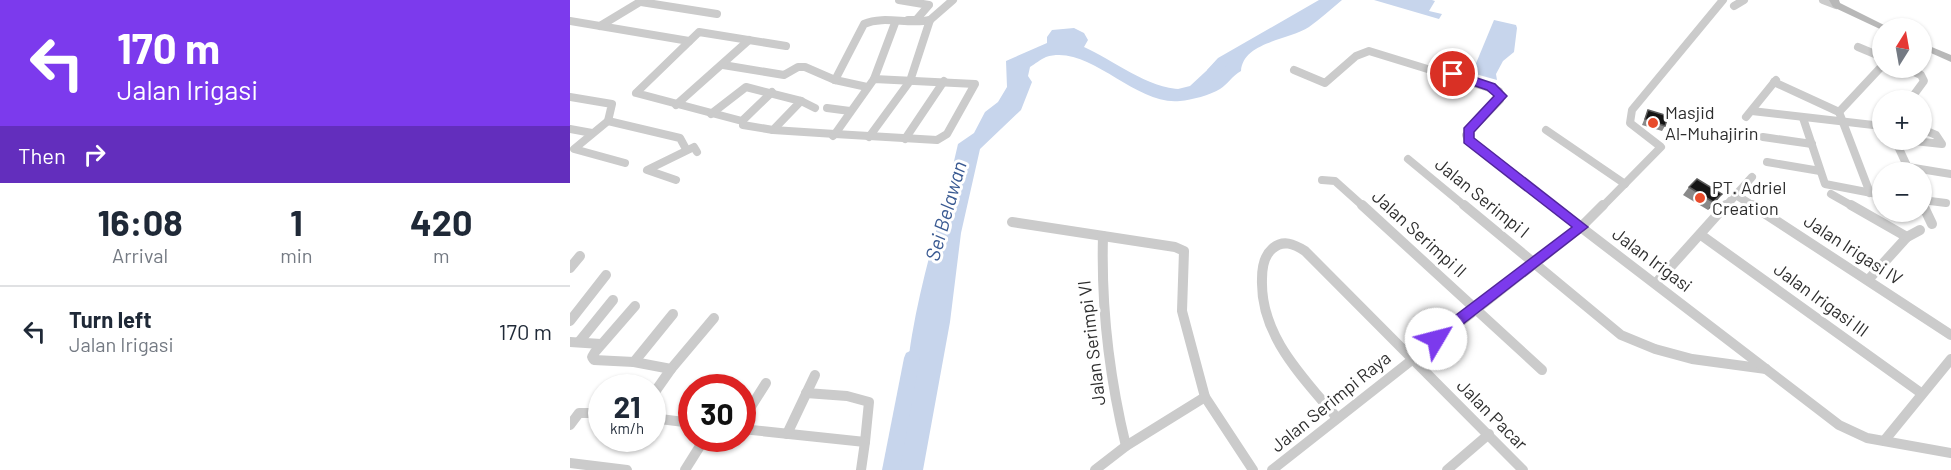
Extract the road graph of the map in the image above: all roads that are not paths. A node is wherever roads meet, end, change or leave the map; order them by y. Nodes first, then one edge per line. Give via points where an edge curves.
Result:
1 (899, 0) edge
2 (952, 0) edge
3 (1723, 0) edge
4 (1744, 0) edge
5 (1823, 0) edge
6 (642, 1) edge
7 (931, 2) edge
8 (1835, 2) edge
9 (1734, 6) dead end
10 (717, 14) dead end
11 (930, 20) junction
12 (570, 21) edge
13 (897, 21) junction
14 (1872, 21) edge
15 (580, 22) junction
16 (600, 26) junction
17 (570, 30) edge
18 (749, 40) junction
19 (689, 41) junction
20 (786, 46) dead end
21 (1858, 47) dead end
22 (1932, 50) edge
23 (1872, 53) edge
24 (1950, 57) edge
25 (723, 65) junction
26 (1294, 70) dead end
27 (1872, 77) edge
28 (874, 79) junction
29 (836, 80) junction
30 (910, 81) junction
31 (944, 81) junction
32 (867, 87) junction
33 (772, 92) junction
34 (570, 97) edge
35 (801, 101) junction
36 (676, 105) junction
37 (815, 108) dead end
38 (828, 108) dead end
39 (850, 111) junction
40 (1839, 112) junction
41 (711, 114) junction
42 (1803, 118) junction
43 (608, 121) junction
44 (1842, 123) junction
45 (743, 124) dead end
46 (1872, 125) edge
47 (570, 129) edge
48 (773, 130) junction
49 (1546, 130) dead end
50 (1932, 133) edge
51 (592, 134) junction
52 (833, 136) junction
53 (869, 137) junction
54 (1763, 137) dead end
55 (905, 139) junction
56 (1932, 143) edge
57 (1812, 144) junction
58 (685, 146) junction
59 (696, 152) dead end
60 (1408, 159) dead end
61 (1767, 162) dead end
62 (625, 163) dead end
63 (1820, 171) junction
64 (1932, 172) edge
65 (1951, 174) edge
66 (1752, 177) dead end
67 (676, 180) dead end
68 (1322, 180) dead end
69 (1625, 184) junction
70 (1870, 193) joint
71 (1831, 194) dead end
72 (1736, 195) junction
73 (1932, 202) edge
74 (1946, 203) dead end
75 (1012, 222) dead end
76 (1581, 227) junction
77 (1920, 230) dead end
78 (1701, 235) junction
79 (1103, 236) junction
80 (1906, 237) junction
81 (580, 256) dead end
82 (1535, 263) junction
83 (570, 268) edge
84 (606, 275) dead end
85 (1869, 279) junction
86 (1656, 283) junction
87 (613, 300) dead end
88 (635, 306) dead end
89 (1476, 308) junction
90 (673, 314) dead end
91 (714, 318) dead end
92 (570, 321) edge
93 (1951, 335) edge
94 (575, 342) edge
95 (602, 344) junction
96 (1412, 358) junction
97 (1951, 359) edge
98 (634, 362) junction
99 (671, 369) junction
100 (1767, 369) junction
101 (1542, 370) dead end
102 (815, 375) dead end
103 (666, 376) edge
104 (766, 383) dead end
105 (806, 393) junction
106 (1921, 393) junction
107 (1205, 397) junction
108 (756, 399) edge
109 (574, 413) edge
110 (1337, 418) junction
111 (570, 425) edge
112 (756, 431) edge
113 (787, 434) junction
114 (1489, 435) junction
115 (1884, 441) junction
116 (865, 442) junction
117 (1126, 446) junction
118 (696, 452) edge
119 (1951, 453) edge
120 (570, 464) edge
121 (627, 470) edge
122 (685, 470) edge
123 (861, 470) edge
124 (1095, 470) edge
125 (1253, 470) edge
126 (1272, 470) edge
127 (1447, 470) edge
128 (1523, 470) edge

1 - 7 street
2 - 11 street
3 - 69 street, Jalan Serimpi Raya via 1632,110 1630,123 1661,147
4 - 9 street
5 - 8 street
6 - 10 street
6 - 16 street
7 - 13 street via 916,20
8 - 14 street
11 - 13 street via 913,25
11 - 30 street
12 - 15 street
13 - 28 street
13 - 29 street via 865,22
15 - 16 street
15 - 17 street
16 - 19 street
18 - 19 street via 701,31
18 - 20 street
18 - 25 street
19 - 36 street via 636,91
21 - 23 street
22 - 24 street
25 - 29 street via 784,75 805,67
25 - 36 street
26 - 76 street, Jalan Irigasi via 1325,82 1332,80 1359,52 1369,51 1499,91 1500,100 1468,131 1468,140
27 - 40 street
28 - 30 street
28 - 32 street
29 - 32 street
30 - 31 street
30 - 53 street
31 - 55 street
31 - 55 street via 975,86 943,137 934,141
32 - 39 street
33 - 35 street
33 - 41 street via 741,89
33 - 41 street via 742,121
34 - 43 street via 612,103
35 - 37 street
35 - 48 street
36 - 41 street
38 - 39 street
39 - 52 street
40 - 42 street via 1776,80 1749,114
40 - 44 street
42 - 44 street
42 - 57 street
43 - 51 street
43 - 58 street via 680,138
44 - 46 street
44 - 70 street
45 - 48 street
47 - 51 street
48 - 52 street
49 - 69 street
50 - 56 street via 1942,144
51 - 62 street via 574,149
52 - 53 street
53 - 55 street
54 - 57 street
57 - 63 street
58 - 59 street via 694,147
58 - 67 street via 646,171
60 - 82 street, Jalan Serimpi I
61 - 63 street
63 - 70 street via 1827,186
64 - 65 street
66 - 72 street
68 - 89 street, Jalan Serimpi II via 1341,186
69 - 76 street, Jalan Serimpi Raya
71 - 80 street
72 - 78 street
72 - 85 street, Jalan Irigasi IV
73 - 74 street
75 - 79 street
76 - 82 street, Jalan Serimpi Raya
76 - 86 street, Jalan Irigasi
77 - 80 street
78 - 86 street
78 - 106 street, Jalan Irigasi III
79 - 107 street via 1184,251 1182,311
79 - 117 street, Jalan Serimpi VI via 1100,269 1107,350
80 - 85 street
81 - 83 street
82 - 89 street, Jalan Serimpi Raya
82 - 100 street, Jalan Serimpi I via 1621,336 1663,351
84 - 92 street
85 - 93 street, Jalan Irigasi IV
86 - 100 street, Jalan Irigasi
87 - 94 street
88 - 95 street
89 - 96 street, Jalan Serimpi Raya
89 - 101 street, Jalan Serimpi II
90 - 98 street
91 - 99 street
94 - 95 street
95 - 98 street via 591,357 594,360
96 - 110 street, Jalan Serimpi Raya
96 - 110 street, Jalan Pacar via 1305,251 1289,242 1269,251 1261,281 1263,308 1273,337
96 - 114 street, Jalan Pacar
97 - 106 street
98 - 99 street
99 - 103 street
100 - 115 street, Jalan Irigasi via 1839,425
102 - 105 street
104 - 108 street
105 - 113 street
105 - 116 street via 869,402
106 - 115 street
107 - 117 street
107 - 125 street
109 - 111 street
110 - 126 street, Jalan Serimpi Raya
112 - 113 street
113 - 116 street
114 - 127 street
114 - 128 street, Jalan Pacar
115 - 119 street, Jalan Irigasi
116 - 123 street
117 - 124 street
118 - 122 street
120 - 121 street

